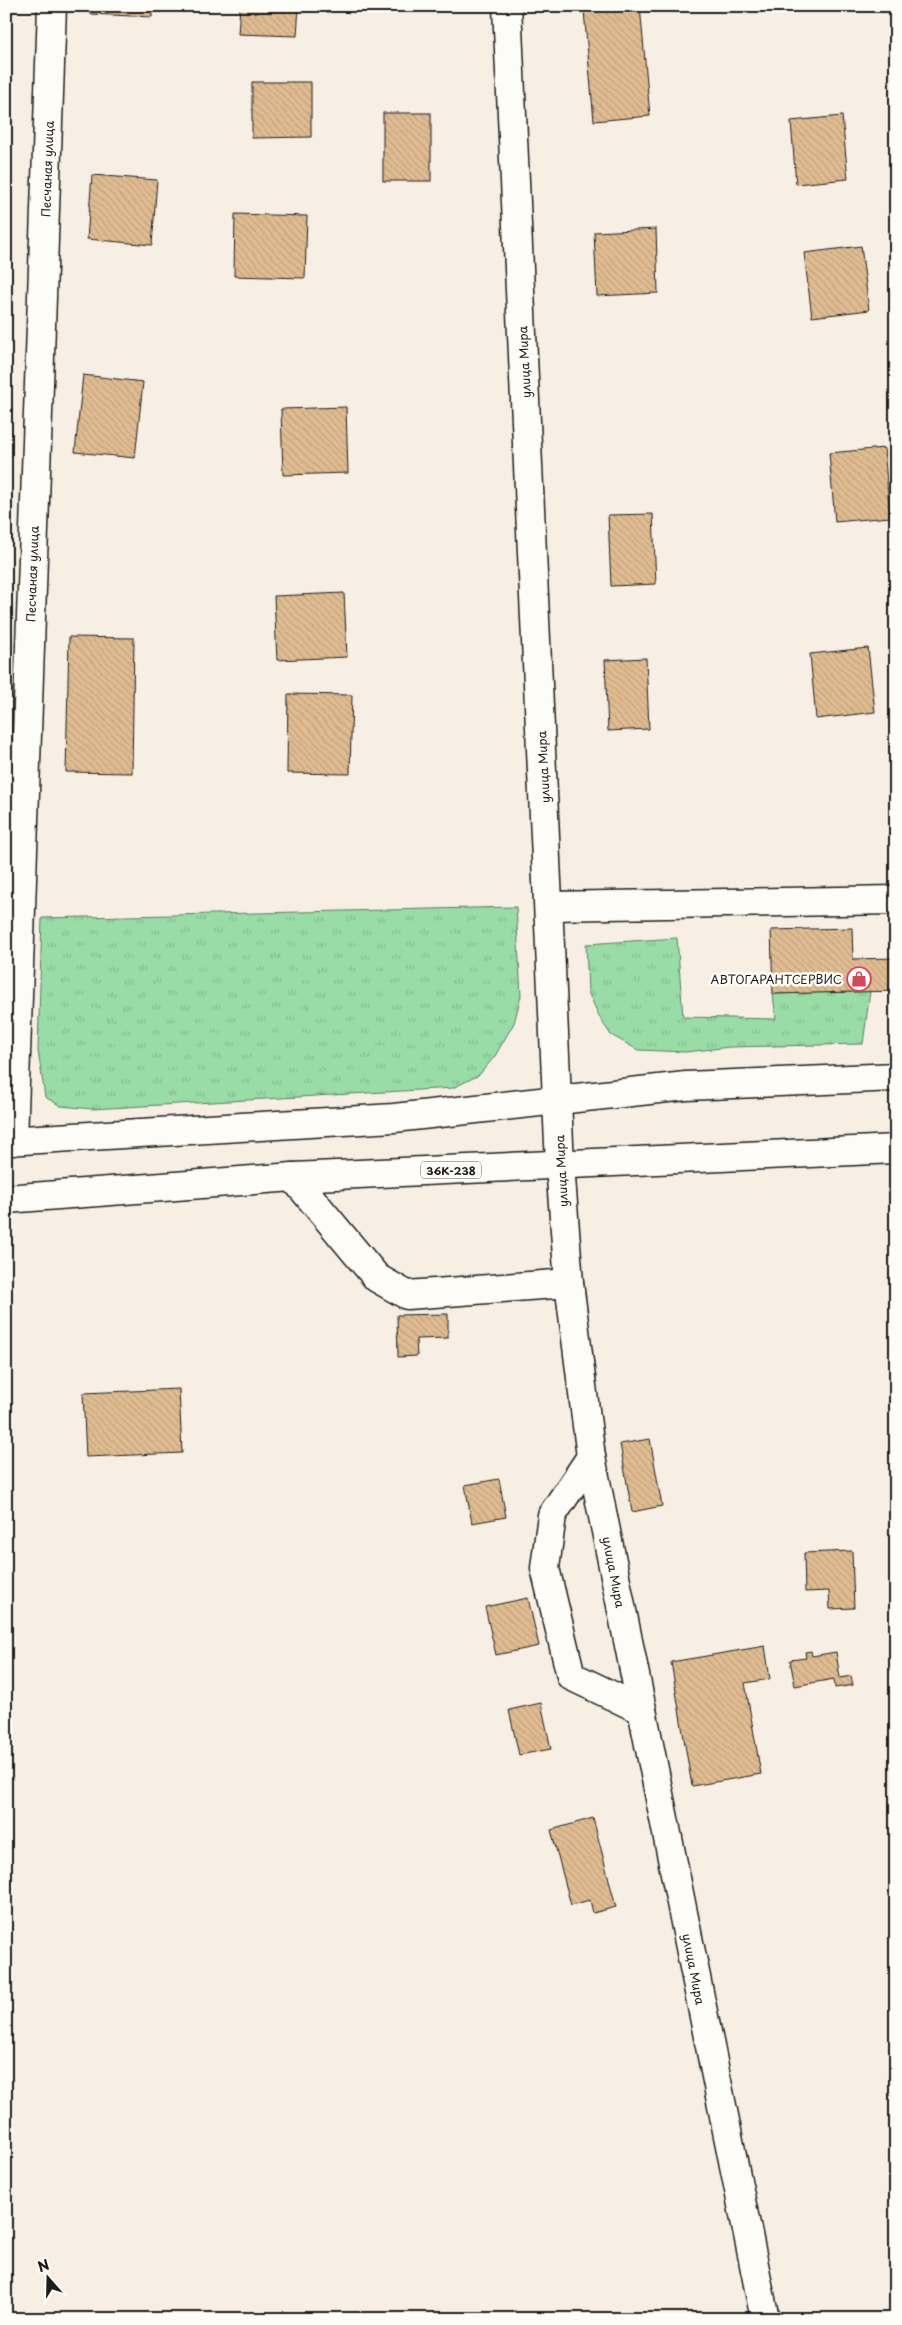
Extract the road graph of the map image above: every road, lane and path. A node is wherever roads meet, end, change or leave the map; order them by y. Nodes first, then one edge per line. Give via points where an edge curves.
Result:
1 (52, 6) edge
2 (507, 6) edge
3 (896, 900) edge
4 (549, 906) junction
5 (896, 1077) edge
6 (558, 1099) junction
7 (9, 1141) edge
8 (896, 1149) edge
9 (560, 1165) junction
10 (293, 1177) junction
11 (6, 1199) edge
12 (569, 1283) junction
13 (591, 1457) junction
14 (642, 1710) junction
15 (765, 2319) edge

1 - 7 main road, Песчаная улица
2 - 4 main road, улица Мира
3 - 4 main road
4 - 6 main road, улица Мира
5 - 6 main road via 686,1086
6 - 7 main road via 394,1118
6 - 9 main road, улица Мира
8 - 9 main road, 36К-238
9 - 10 main road, 36К-238
9 - 12 main road, улица Мира
10 - 11 main road, 36К-238
10 - 12 main road via 377,1278 407,1295
12 - 13 main road, улица Мира
13 - 14 main road, улица Мира
13 - 14 main road via 552,1515 545,1568 571,1676
14 - 15 main road, улица Мира

